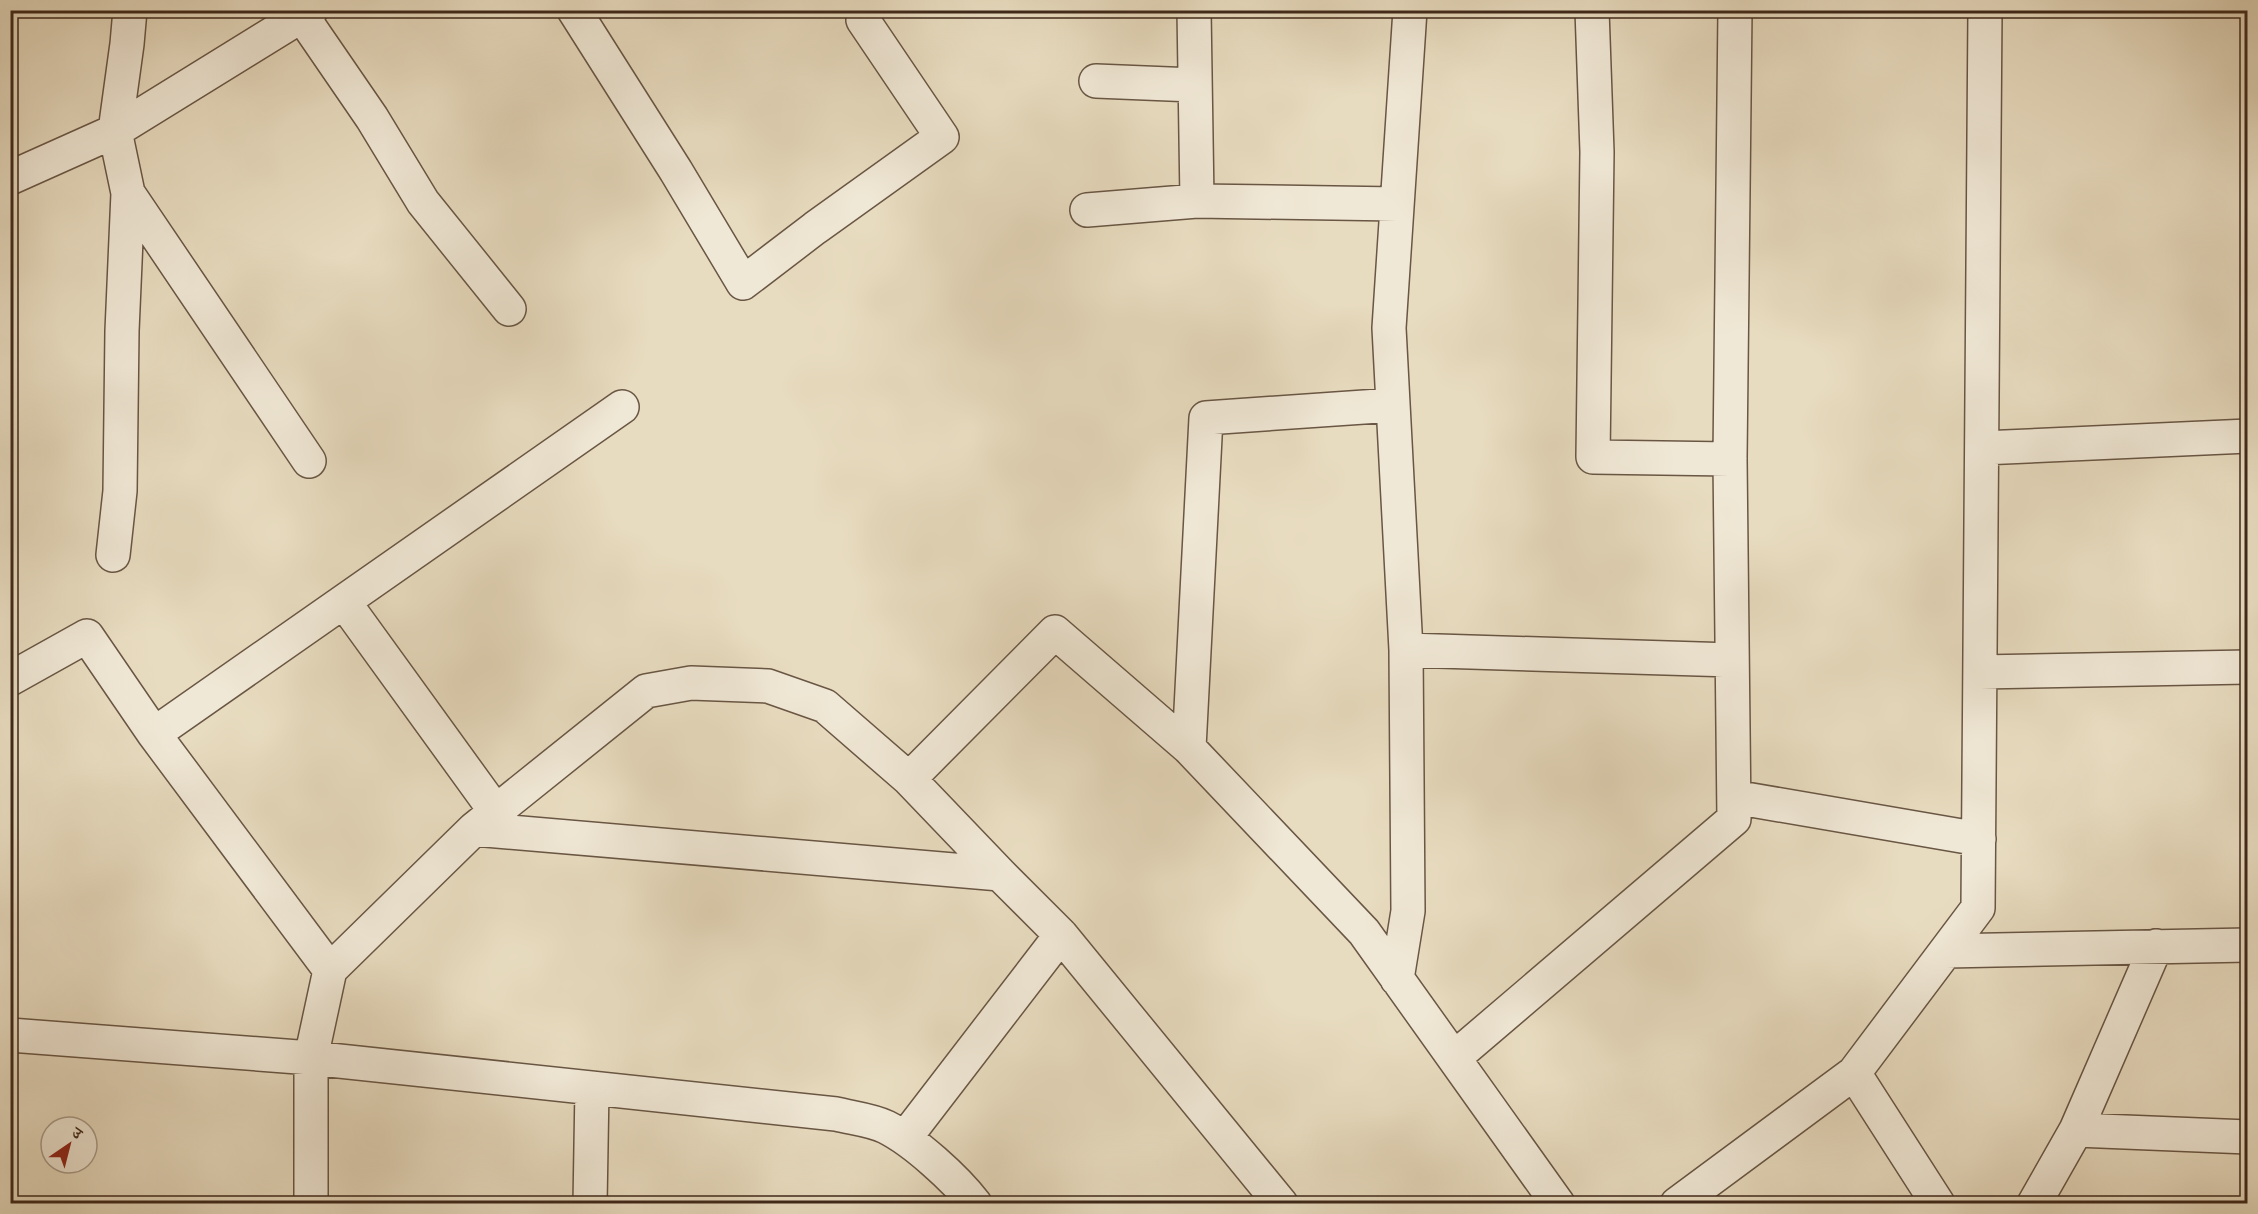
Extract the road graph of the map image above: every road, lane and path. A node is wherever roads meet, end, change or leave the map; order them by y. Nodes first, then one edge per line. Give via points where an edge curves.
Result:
1 (130, 10) edge
2 (574, 10) edge
3 (1194, 10) edge
4 (1410, 10) edge
5 (1592, 10) edge
6 (1735, 10) edge
7 (1985, 10) edge
8 (306, 13) edge
9 (862, 14) edge
10 (1096, 81) dead end
11 (1194, 85) junction
12 (115, 131) junction
13 (10, 178) edge
14 (128, 193) junction
15 (1197, 201) junction
16 (1397, 204) junction
17 (1088, 210) dead end
18 (509, 309) dead end
19 (1393, 405) junction
20 (622, 407) dead end
21 (2247, 436) edge
22 (1982, 448) junction
23 (1730, 459) junction
24 (309, 461) dead end
25 (113, 555) dead end
26 (344, 602) junction
27 (1406, 650) junction
28 (1732, 660) junction
29 (2247, 667) edge
30 (1980, 672) junction
31 (10, 679) edge
32 (154, 734) junction
33 (1189, 748) junction
34 (909, 779) junction
35 (1734, 797) junction
36 (485, 820) junction
37 (1979, 839) junction
38 (1000, 874) junction
39 (1061, 935) junction
40 (2247, 945) edge
41 (2156, 946) junction
42 (1946, 951) junction
43 (330, 970) junction
44 (1397, 979) junction
45 (10, 1035) edge
46 (311, 1058) junction
47 (1454, 1058) junction
48 (1854, 1073) junction
49 (592, 1088) junction
50 (2076, 1130) junction
51 (2247, 1137) edge
52 (905, 1138) junction
53 (311, 1203) edge
54 (590, 1203) edge
55 (975, 1203) edge
56 (1281, 1203) edge
57 (1558, 1203) edge
58 (1677, 1203) edge
59 (1938, 1203) edge
60 (2034, 1203) edge

1 - 12 street
2 - 9 street via 743,283 942,137
3 - 11 street
4 - 16 street
5 - 23 street via 1597,152 1593,457
6 - 23 street
7 - 22 street
8 - 12 street
8 - 18 street via 423,202
10 - 11 street
11 - 15 street
12 - 13 street
12 - 14 street
14 - 24 street
14 - 25 street via 120,490
15 - 16 street
15 - 17 street
16 - 19 street via 1389,328
19 - 27 street
19 - 33 street via 1206,418
20 - 26 street
21 - 22 street
22 - 30 street
23 - 28 street
26 - 32 street
26 - 36 street
27 - 28 street
27 - 44 street via 1408,911
28 - 35 street
29 - 30 street
30 - 37 street
31 - 32 street via 87,636
32 - 43 street
33 - 34 street via 1055,632
33 - 44 street via 1364,932
34 - 36 street via 825,706 768,686 691,683 646,691
34 - 38 street
35 - 37 street
35 - 47 street via 1734,819
36 - 38 street
36 - 43 street
37 - 42 street via 1978,908
38 - 39 street
39 - 52 street
39 - 56 street
40 - 41 street
41 - 42 street
41 - 50 street
42 - 48 street
43 - 46 street
44 - 47 street
45 - 46 street
46 - 49 street
46 - 53 street
47 - 57 street
48 - 58 street
48 - 59 street
49 - 52 street via 836,1114 884,1126
49 - 54 street
50 - 51 street
50 - 60 street
52 - 55 street

